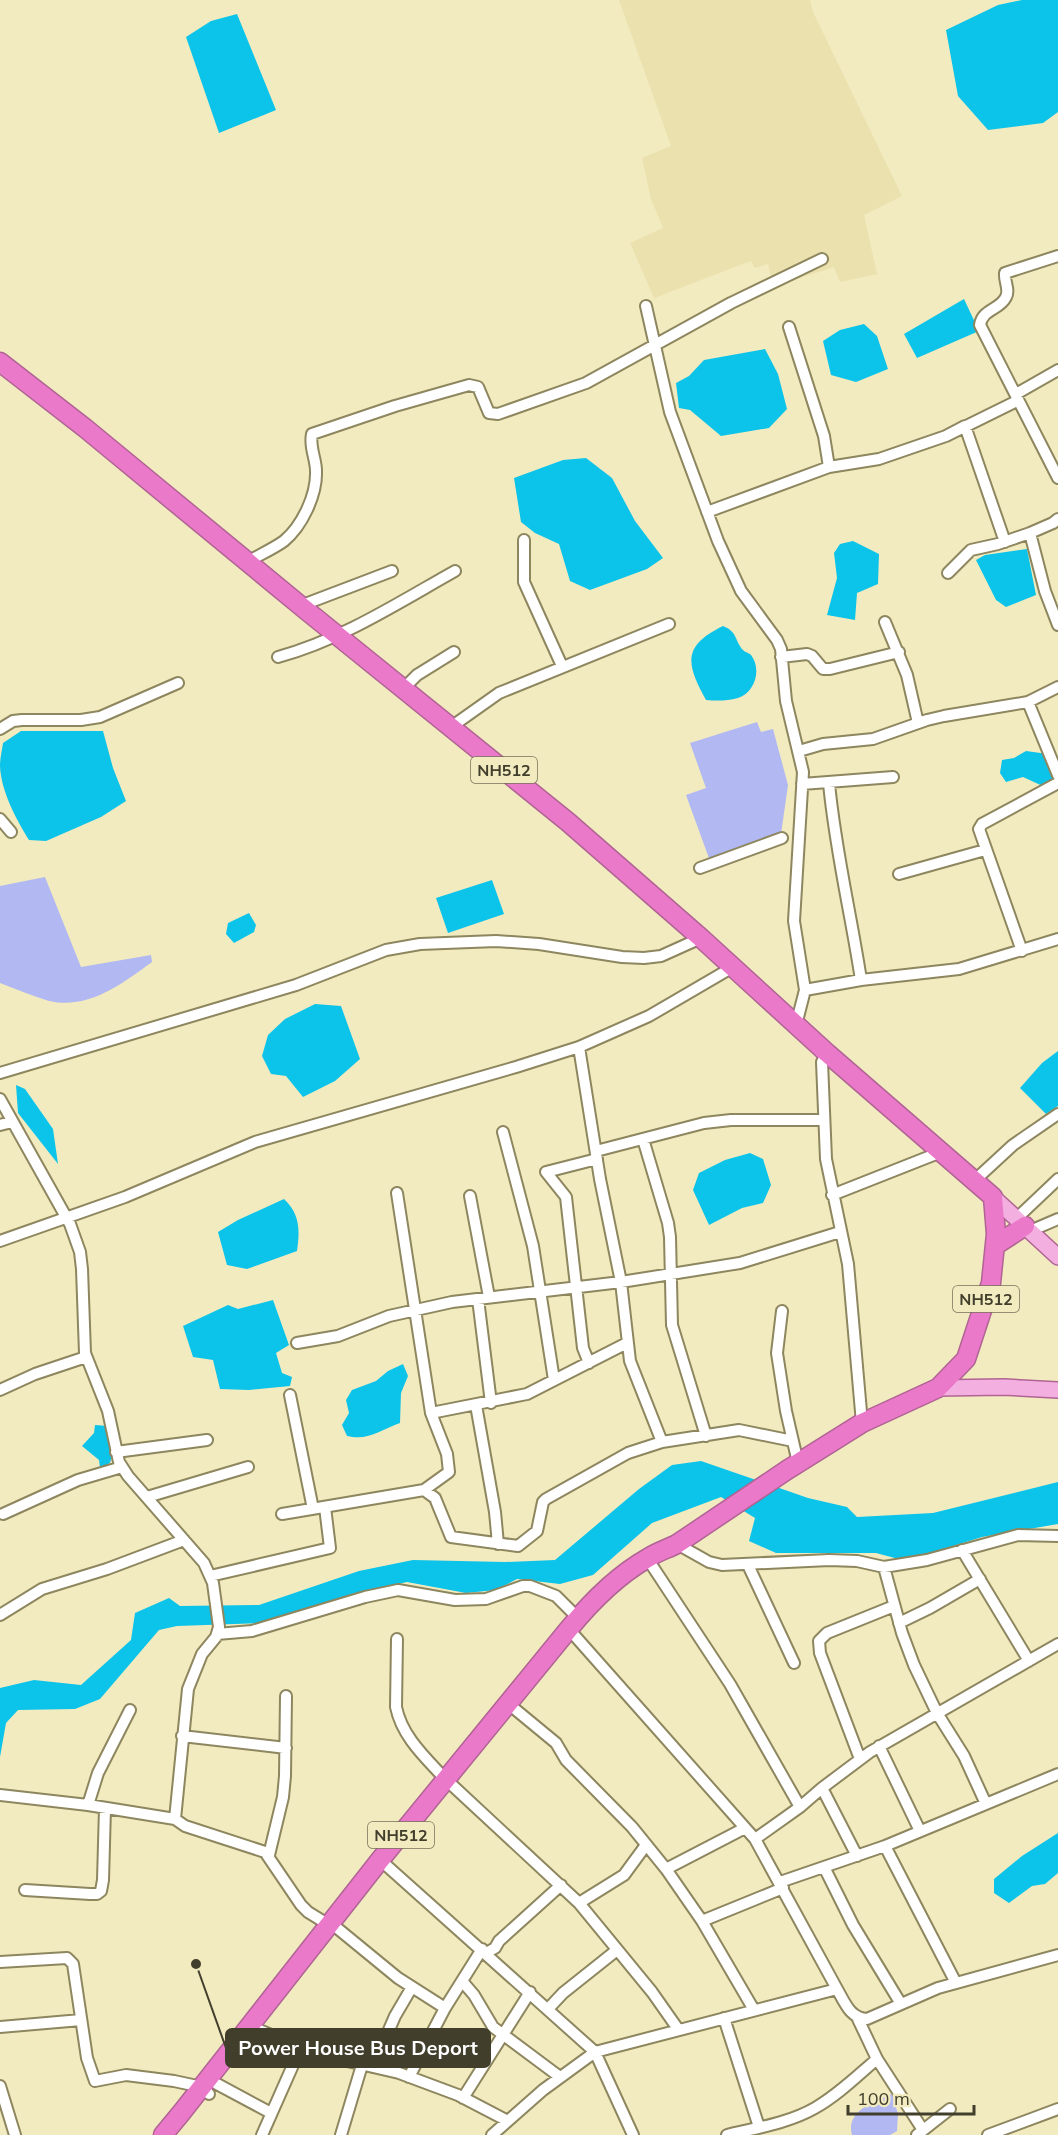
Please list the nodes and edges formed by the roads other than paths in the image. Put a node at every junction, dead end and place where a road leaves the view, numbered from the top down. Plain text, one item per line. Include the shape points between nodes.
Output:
1 (1058, 256) edge
2 (822, 259) dead end
3 (646, 306) dead end
4 (789, 327) dead end
5 (654, 346) junction
6 (0, 362) edge
7 (1058, 370) edge
8 (1016, 394) junction
9 (946, 436) junction
10 (830, 467) junction
11 (1058, 478) edge
12 (707, 512) junction
13 (1055, 523) edge
14 (1030, 533) junction
15 (524, 540) dead end
16 (1005, 542) junction
17 (247, 562) junction
18 (392, 571) dead end
19 (454, 571) dead end
20 (948, 573) dead end
21 (300, 606) junction
22 (885, 622) dead end
23 (669, 624) dead end
24 (1058, 625) edge
25 (336, 635) junction
26 (454, 652) dead end
27 (899, 652) junction
28 (278, 657) dead end
29 (781, 657) junction
30 (562, 666) junction
31 (178, 683) dead end
32 (1058, 687) edge
33 (403, 688) junction
34 (1028, 702) junction
35 (918, 723) junction
36 (451, 727) junction
37 (0, 729) edge
38 (799, 751) junction
39 (1058, 775) edge
40 (893, 777) dead end
41 (829, 783) junction
42 (1058, 783) edge
43 (802, 784) junction
44 (0, 819) edge
45 (11, 832) dead end
46 (782, 838) dead end
47 (986, 850) junction
48 (700, 868) dead end
49 (899, 874) dead end
50 (701, 938) junction
51 (1058, 939) edge
52 (1022, 951) junction
53 (733, 967) junction
54 (861, 980) junction
55 (805, 990) junction
56 (796, 1025) junction
57 (579, 1047) junction
58 (827, 1053) junction
59 (0, 1073) edge
60 (0, 1099) edge
61 (1058, 1114) edge
62 (824, 1120) junction
63 (12, 1122) junction
64 (0, 1125) edge
65 (502, 1132) dead end
66 (643, 1139) junction
67 (941, 1152) junction
68 (596, 1155) junction
69 (1058, 1179) edge
70 (974, 1181) junction
71 (397, 1193) dead end
72 (832, 1195) junction
73 (470, 1196) dead end
74 (993, 1197) junction
75 (67, 1217) junction
76 (1058, 1219) edge
77 (1024, 1226) junction
78 (840, 1232) junction
79 (0, 1241) edge
80 (996, 1245) junction
81 (1058, 1257) edge
82 (671, 1274) junction
83 (621, 1282) junction
84 (576, 1286) junction
85 (541, 1290) junction
86 (489, 1297) junction
87 (478, 1299) junction
88 (415, 1310) junction
89 (782, 1311) dead end
90 (297, 1343) dead end
91 (627, 1344) junction
92 (86, 1357) junction
93 (589, 1363) junction
94 (554, 1380) junction
95 (938, 1388) junction
96 (0, 1390) edge
97 (1058, 1390) edge
98 (290, 1395) dead end
99 (491, 1403) junction
100 (476, 1405) junction
101 (431, 1413) junction
102 (862, 1423) junction
103 (706, 1436) junction
104 (207, 1440) dead end
105 (662, 1442) junction
106 (793, 1442) junction
107 (116, 1452) junction
108 (793, 1466) junction
109 (122, 1467) junction
110 (248, 1467) dead end
111 (424, 1490) junction
112 (147, 1497) junction
113 (325, 1506) junction
114 (313, 1509) junction
115 (3, 1514) dead end
116 (282, 1514) dead end
117 (1058, 1536) edge
118 (184, 1540) junction
119 (677, 1544) junction
120 (498, 1545) junction
121 (962, 1550) junction
122 (655, 1559) junction
123 (748, 1565) junction
124 (884, 1567) junction
125 (212, 1579) junction
126 (980, 1579) junction
127 (894, 1606) junction
128 (0, 1616) edge
129 (899, 1623) junction
130 (577, 1627) junction
131 (218, 1630) junction
132 (397, 1639) dead end
133 (1058, 1644) edge
134 (1029, 1661) junction
135 (794, 1663) dead end
136 (286, 1696) dead end
137 (130, 1710) dead end
138 (516, 1710) junction
139 (937, 1713) junction
140 (182, 1736) junction
141 (879, 1746) junction
142 (286, 1748) junction
143 (860, 1759) junction
144 (1058, 1774) edge
145 (450, 1783) junction
146 (822, 1788) junction
147 (0, 1795) edge
148 (986, 1804) junction
149 (88, 1805) junction
150 (800, 1807) junction
151 (105, 1808) junction
152 (175, 1820) junction
153 (745, 1828) junction
154 (920, 1831) junction
155 (755, 1839) junction
156 (646, 1845) junction
157 (885, 1846) junction
158 (269, 1855) junction
159 (857, 1856) junction
160 (387, 1866) junction
161 (824, 1867) junction
162 (666, 1869) junction
163 (561, 1885) junction
164 (781, 1885) junction
165 (25, 1890) dead end
166 (579, 1903) junction
167 (702, 1921) junction
168 (333, 1927) junction
169 (617, 1950) junction
170 (484, 1951) junction
171 (1058, 1955) edge
172 (0, 1962) edge
173 (462, 1981) junction
174 (956, 1983) junction
175 (412, 1987) junction
176 (837, 1989) junction
177 (530, 1992) junction
178 (901, 2004) junction
179 (445, 2008) junction
180 (548, 2009) junction
181 (754, 2010) junction
182 (724, 2018) junction
183 (858, 2019) junction
184 (81, 2020) junction
185 (0, 2027) edge
186 (678, 2029) junction
187 (259, 2030) junction
188 (501, 2035) junction
189 (301, 2047) junction
190 (595, 2052) junction
191 (877, 2059) junction
192 (362, 2064) junction
193 (373, 2067) junction
194 (409, 2077) junction
195 (560, 2077) junction
196 (0, 2086) edge
197 (210, 2088) junction
198 (463, 2098) junction
199 (950, 2109) dead end
200 (1058, 2109) edge
201 (271, 2113) junction
202 (508, 2121) junction
203 (759, 2127) junction
204 (920, 2133) edge
205 (15, 2135) edge
206 (162, 2135) edge
207 (175, 2135) edge
208 (262, 2135) edge
209 (341, 2135) edge
210 (492, 2135) edge
211 (633, 2135) edge
212 (727, 2135) edge
213 (988, 2135) edge

1 - 8 street via 1005,273 1005,300 981,320 983,333
2 - 5 street
3 - 5 street
4 - 10 street
5 - 12 street via 670,412
5 - 17 street via 586,383 498,414 489,413 478,387 469,385 312,434 316,482 311,502 284,541
6 - 17 highway, NH512
7 - 8 street
8 - 9 street via 1017,401
8 - 11 street
9 - 10 street via 879,459
9 - 16 street via 965,426
10 - 12 street
12 - 29 street via 741,591 777,640
13 - 14 street
14 - 16 street
14 - 24 street
15 - 30 street via 524,582
16 - 20 street via 971,550
17 - 21 highway, NH512
18 - 21 street
19 - 25 street
21 - 25 highway, NH512
22 - 27 street
23 - 30 street
25 - 28 street
25 - 33 highway, NH512
26 - 33 street
27 - 29 street via 830,669 823,669 807,654
27 - 35 street
29 - 38 street via 786,701
30 - 36 street via 499,693
31 - 37 street via 100,717 13,721
32 - 34 street
33 - 36 highway, NH512
34 - 35 street
34 - 39 street
35 - 38 street via 873,739 823,744
36 - 50 highway, NH512
38 - 43 street
40 - 41 street
41 - 43 street
41 - 54 street
42 - 47 street via 982,824 979,829
43 - 55 street via 794,921
44 - 45 street
46 - 48 street
47 - 49 street
47 - 52 street
50 - 53 highway, NH512
50 - 59 street via 661,956 644,958 496,941 420,944 386,950 296,985
51 - 52 street
52 - 54 street via 959,969
53 - 56 highway, NH512
53 - 57 street via 649,1016
54 - 55 street
55 - 56 street
56 - 58 highway, NH512
57 - 68 street
57 - 75 street via 255,1142
58 - 62 street via 822,1062
58 - 67 highway, NH512
60 - 63 street
61 - 70 street via 1013,1145
62 - 66 street via 731,1120
62 - 72 street
63 - 64 street
63 - 75 street
65 - 85 street via 531,1236
66 - 68 street
66 - 82 street via 668,1223
67 - 70 highway, NH512
67 - 72 street
68 - 83 street
68 - 84 street via 546,1172 566,1197
69 - 77 street
70 - 74 highway, NH512
71 - 88 street
72 - 78 street
73 - 86 street
74 - 77 main road
74 - 80 highway, NH512
75 - 79 street
75 - 92 street via 80,1252
76 - 77 street
77 - 80 highway
77 - 81 main road
78 - 82 street via 740,1263
78 - 102 street via 848,1264
80 - 95 highway, NH512 via 991,1283 966,1359
82 - 83 street
82 - 103 street via 672,1325
83 - 84 street
83 - 91 street
84 - 85 street
84 - 93 street via 583,1348
85 - 86 street
85 - 94 street
86 - 87 street
87 - 88 street
87 - 99 street
88 - 90 street via 338,1336
88 - 101 street
89 - 106 street via 777,1353
91 - 93 street
91 - 105 street
92 - 96 street
92 - 107 street via 108,1411
93 - 94 street
94 - 99 street via 527,1394
95 - 97 main road, NH512
95 - 102 highway, NH512
98 - 114 street
99 - 100 street
100 - 101 street
100 - 120 street
101 - 111 street via 447,1454 449,1472
102 - 108 highway, NH512
103 - 105 street
103 - 106 street via 739,1430
104 - 107 street
105 - 120 street via 628,1453 546,1498 534,1534 518,1546
106 - 108 street
107 - 109 street
108 - 119 highway, NH512
109 - 112 street
109 - 115 street via 78,1480
110 - 112 street
111 - 113 street
111 - 120 street via 435,1498 451,1537
112 - 118 street
113 - 114 street
113 - 125 street via 330,1548
114 - 116 street
117 - 121 street via 1018,1535
118 - 125 street
118 - 128 street via 42,1589
119 - 122 highway, NH512
119 - 123 street via 709,1562
121 - 124 street
121 - 126 street
122 - 130 highway, NH512 via 647,1558 615,1582
122 - 150 street
123 - 124 street via 829,1560
123 - 135 street
124 - 127 street
125 - 131 street
126 - 129 street
126 - 134 street
127 - 129 street
127 - 143 street via 827,1633 819,1641 822,1661
129 - 139 street
130 - 131 street via 556,1596 530,1586 486,1599 455,1600 398,1590 252,1631
130 - 138 highway, NH512
130 - 145 highway, NH512
130 - 153 street
131 - 140 street via 202,1654 188,1689
132 - 145 street via 398,1716 410,1740
133 - 134 street
134 - 139 street
136 - 142 street
137 - 149 street via 98,1773
138 - 145 highway, NH512
138 - 156 street via 556,1743 566,1760
139 - 141 street
139 - 148 street via 964,1756
140 - 142 street
140 - 152 street
141 - 143 street
141 - 154 street
142 - 158 street via 283,1797
143 - 146 street
144 - 148 street
145 - 160 highway, NH512
145 - 163 street
145 - 168 highway, NH512
146 - 150 street
146 - 159 street
147 - 149 street
148 - 154 street
149 - 151 street
150 - 155 street
151 - 152 street
151 - 165 street via 101,1891 90,1894
152 - 158 street
153 - 155 street
153 - 162 street
154 - 157 street
155 - 164 street
156 - 162 street
156 - 166 street via 624,1875
157 - 159 street
157 - 174 street
158 - 168 street via 301,1905
159 - 161 street
160 - 168 highway, NH512
160 - 170 street
161 - 164 street
161 - 178 street via 853,1925
162 - 167 street
163 - 166 street
163 - 170 street via 495,1948
164 - 167 street
164 - 176 street
166 - 169 street
167 - 181 street
168 - 175 street
168 - 187 highway, NH512
168 - 197 highway, NH512
169 - 180 street
169 - 186 street
170 - 173 street
170 - 177 street
171 - 174 street
172 - 184 street via 67,1958 73,1964
173 - 179 street
173 - 188 street
174 - 178 street
175 - 179 street
175 - 193 street
176 - 181 street
176 - 183 street
177 - 180 street
177 - 188 street
178 - 183 street
179 - 194 street
180 - 190 street
181 - 182 street
182 - 186 street
182 - 203 street
183 - 191 street
184 - 185 street
184 - 197 street via 95,2081 126,2076
186 - 190 street
187 - 189 street
187 - 197 highway, NH512
188 - 195 street
188 - 198 street
189 - 192 street
189 - 201 street
190 - 195 street
190 - 211 street
191 - 203 street via 815,2108
191 - 204 street
192 - 193 street
192 - 209 street
193 - 194 street
194 - 198 street
195 - 202 street
196 - 205 street
197 - 201 street
197 - 206 highway, NH512
197 - 207 highway, NH512
198 - 202 street
199 - 204 street
200 - 213 street
201 - 208 street
202 - 210 street
203 - 212 street

